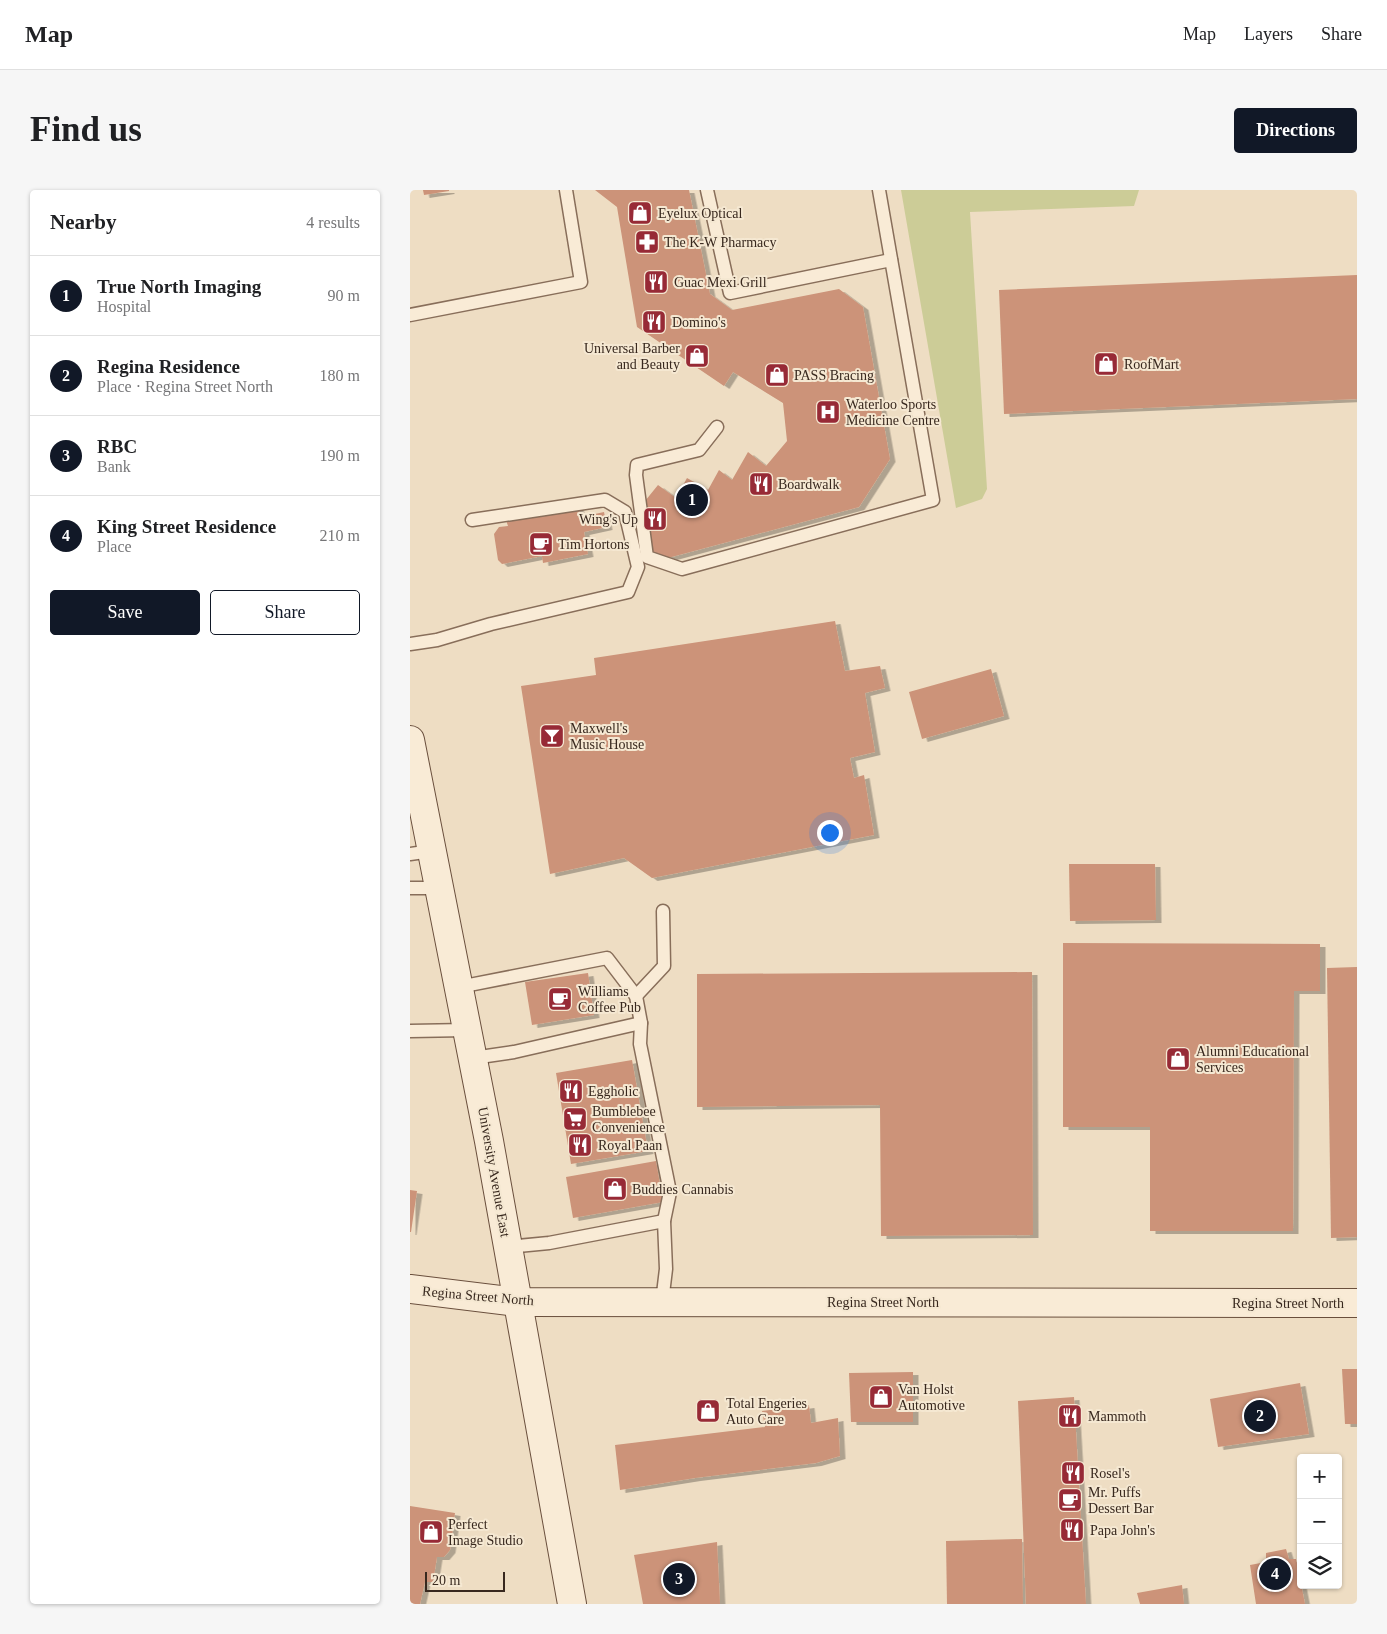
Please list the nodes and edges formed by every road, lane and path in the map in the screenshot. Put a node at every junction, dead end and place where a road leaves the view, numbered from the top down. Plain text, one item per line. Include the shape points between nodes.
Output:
1 (566, 190) edge
2 (707, 190) edge
3 (879, 190) edge
4 (891, 260) junction
5 (410, 315) edge
6 (717, 426) dead end
7 (472, 520) dead end
8 (410, 644) edge
9 (410, 740) edge
10 (420, 852) edge
11 (410, 888) edge
12 (438, 888) junction
13 (663, 911) dead end
14 (459, 987) junction
15 (636, 996) junction
16 (641, 1023) junction
17 (467, 1030) junction
18 (410, 1031) edge
19 (473, 1058) junction
20 (664, 1221) junction
21 (507, 1247) junction
22 (410, 1289) edge
23 (518, 1302) junction
24 (662, 1302) junction
25 (1357, 1303) edge
26 (572, 1604) edge

1 - 5 lane via 581,282
2 - 4 lane via 730,293
3 - 4 lane
4 - 6 lane via 933,500 682,570 647,557 637,465 699,450
7 - 8 lane via 605,500 625,512 638,567 628,592
9 - 10 street, University Avenue East
10 - 12 street, University Avenue East
11 - 12 lane
12 - 14 street, University Avenue East
13 - 15 lane via 664,966
14 - 15 lane via 607,958
14 - 17 street, University Avenue East
15 - 16 lane
16 - 19 lane
16 - 20 lane via 640,1044 670,1192
17 - 18 lane
17 - 19 street, University Avenue East
19 - 21 street, University Avenue East
20 - 21 lane via 549,1243
20 - 24 lane via 666,1269
21 - 23 street, University Avenue East
22 - 23 street, Regina Street North
23 - 24 street, Regina Street North
23 - 26 street, University Avenue East
24 - 25 street, Regina Street North

